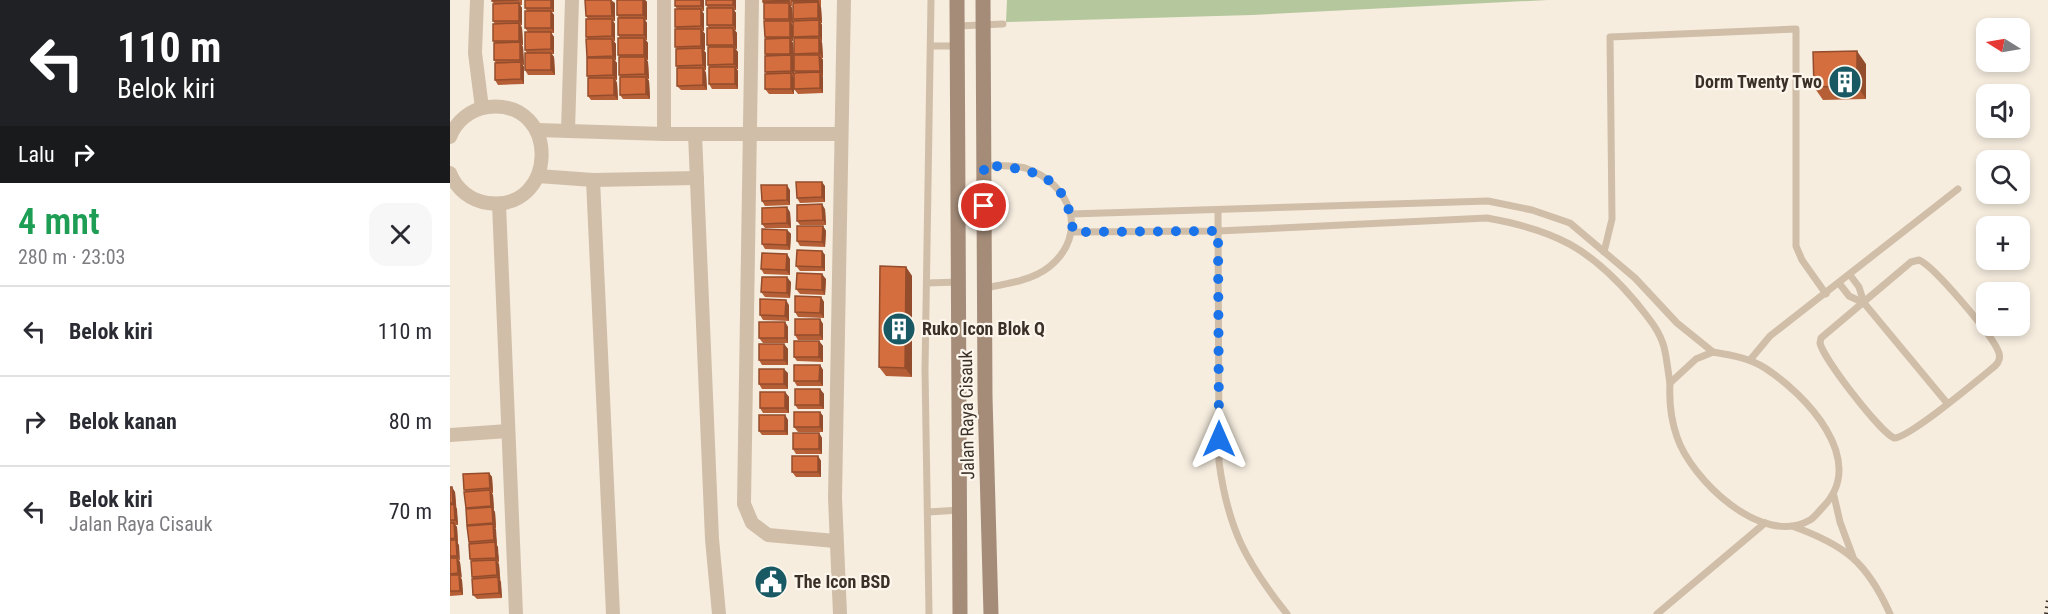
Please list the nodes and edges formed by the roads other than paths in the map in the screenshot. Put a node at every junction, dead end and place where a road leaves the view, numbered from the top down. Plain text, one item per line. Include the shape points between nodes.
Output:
1 (477, 0) edge
2 (572, 0) edge
3 (664, 0) edge
4 (752, 0) edge
5 (844, 0) edge
6 (931, 0) edge
7 (957, 0) edge
8 (983, 0) edge
9 (1003, 24) dead end
10 (957, 26) junction
11 (982, 26) junction
12 (931, 46) junction
13 (959, 46) junction
14 (482, 108) junction
15 (537, 130) junction
16 (568, 130) junction
17 (664, 134) junction
18 (695, 134) junction
19 (750, 134) junction
20 (841, 134) junction
21 (450, 137) edge
22 (984, 165) junction
23 (450, 173) edge
24 (538, 176) junction
25 (697, 178) junction
26 (593, 180) junction
27 (1958, 189) dead end
28 (499, 204) junction
29 (1218, 211) junction
30 (1071, 214) junction
31 (1218, 231) junction
32 (1073, 232) junction
33 (1604, 252) junction
34 (1850, 274) junction
35 (958, 282) junction
36 (927, 283) junction
37 (1839, 283) junction
38 (984, 288) junction
39 (1826, 294) junction
40 (1864, 303) junction
41 (1713, 352) junction
42 (1750, 360) junction
43 (1670, 383) junction
44 (1947, 404) junction
45 (508, 431) junction
46 (450, 435) edge
47 (1834, 496) junction
48 (960, 510) junction
49 (928, 512) junction
50 (1765, 523) junction
51 (1792, 526) junction
52 (835, 541) junction
53 (1852, 556) junction
54 (516, 614) edge
55 (613, 614) edge
56 (719, 614) edge
57 (840, 614) edge
58 (929, 614) edge
59 (960, 614) edge
60 (991, 614) edge
61 (1287, 614) edge
62 (1657, 614) edge
63 (1890, 614) edge

1 - 14 street via 475,53
2 - 16 street
3 - 17 street
4 - 19 street
5 - 20 street
6 - 12 lane
7 - 10 main road, Jalan Raya Cisauk
8 - 11 main road, Jalan Raya Cisauk
9 - 11 lane
10 - 11 lane
10 - 13 main road, Jalan Raya Cisauk
11 - 22 main road, Jalan Raya Cisauk
12 - 13 lane
12 - 36 lane
13 - 35 main road, Jalan Raya Cisauk
14 - 15 street via 498,106 513,110
14 - 21 street via 460,121
15 - 16 street
15 - 24 street via 543,161
16 - 17 street
17 - 18 street
18 - 19 street
18 - 25 street
19 - 20 street
19 - 52 street via 744,504 752,523 768,535
20 - 52 street
22 - 30 lane via 1024,168 1046,177 1062,192
22 - 38 main road, Jalan Raya Cisauk
23 - 28 street via 466,195
24 - 26 street
24 - 28 street via 522,195
25 - 26 street
25 - 56 street via 712,539
26 - 55 street
27 - 34 lane
28 - 45 street
29 - 30 lane
29 - 31 lane
29 - 33 lane via 1488,201 1570,223
30 - 32 lane
31 - 32 lane
31 - 43 lane via 1487,218 1527,225 1564,239 1589,256 1626,291 1651,320 1664,346
31 - 61 lane via 1219,462 1223,496 1236,539 1257,576
32 - 38 lane via 1066,250 1049,267 1032,277
33 - 39 lane via 1612,219 1610,37 1796,29 1796,246
33 - 41 lane
34 - 37 lane
34 - 40 lane
35 - 36 lane
35 - 48 main road, Jalan Raya Cisauk
36 - 49 lane
37 - 39 lane
37 - 40 lane via 1849,296
38 - 60 main road, Jalan Raya Cisauk
39 - 42 lane via 1770,336
40 - 44 lane
40 - 44 lane via 1821,338 1820,343 1884,431 1899,438
40 - 44 lane via 1911,262 1924,262 1943,280 1999,353 1995,366
41 - 42 lane
41 - 43 lane via 1696,359
42 - 47 lane via 1790,386 1826,428 1837,451 1839,479
43 - 50 lane via 1669,400 1677,438 1689,461 1708,488
45 - 46 street
45 - 54 street
47 - 51 lane via 1810,520
47 - 53 lane
48 - 49 lane
48 - 59 main road, Jalan Raya Cisauk
49 - 58 lane
50 - 51 lane
50 - 62 lane
51 - 53 lane via 1823,537
52 - 57 street
53 - 63 lane via 1877,585

